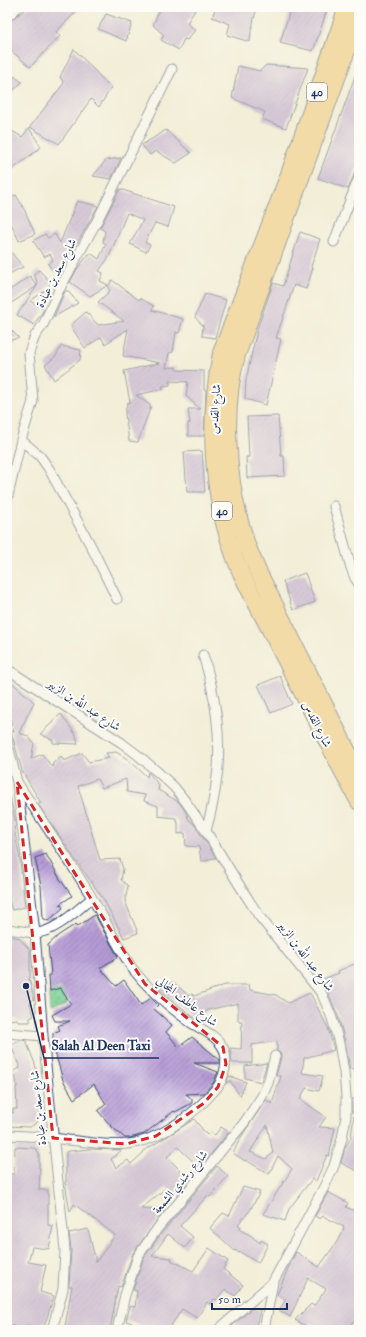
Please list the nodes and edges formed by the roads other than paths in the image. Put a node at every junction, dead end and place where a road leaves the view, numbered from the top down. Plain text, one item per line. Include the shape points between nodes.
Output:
1 (18, 7) edge
2 (347, 7) edge
3 (7, 17) edge
4 (359, 17) edge
5 (172, 69) dead end
6 (359, 177) edge
7 (334, 242) dead end
8 (21, 440) junction
9 (7, 500) edge
10 (334, 506) dead end
11 (359, 584) edge
12 (117, 599) dead end
13 (203, 655) dead end
14 (7, 669) edge
15 (7, 741) edge
16 (359, 772) edge
17 (17, 782) junction
18 (359, 802) edge
19 (206, 831) junction
20 (92, 898) junction
21 (7, 929) edge
22 (35, 933) junction
23 (7, 1033) edge
24 (43, 1036) junction
25 (275, 1056) dead end
26 (7, 1135) edge
27 (53, 1138) junction
28 (273, 1282) junction
29 (52, 1330) edge
30 (117, 1330) edge
31 (218, 1330) edge
32 (264, 1330) edge

1 - 3 street
2 - 18 highway, شارع القدس / 40 via 288,177 221,353 216,378 213,436 214,471 222,513 241,572
4 - 16 highway, شارع القدس / 40 via 237,355 230,385 228,419 229,465 244,537 256,569
5 - 8 street, شارع سعد بن عبادة via 98,219 32,344 29,353 33,401
6 - 7 street
8 - 9 street, شارع سعد بن عبادة
8 - 12 street via 40,456 49,469
10 - 11 street via 351,568
13 - 19 street via 215,700 218,753 217,775
14 - 19 street, شارع عبد الله بن الزبير via 139,756 174,787
15 - 17 street, شارع سعد بن عبادة
17 - 20 street, شارع عاطف المجالي
17 - 22 street, شارع سعد بن عبادة
19 - 28 street, شارع عبد الله بن الزبير via 259,916 322,994 332,1018 344,1072 346,1117 334,1166
20 - 22 street via 55,927
20 - 27 street, شارع عاطف المجالي via 145,984 190,1022 219,1041 223,1046 226,1064 218,1088 204,1103 156,1136 126,1144
21 - 22 street
22 - 24 street, شارع سعد بن عبادة
23 - 24 street
24 - 27 street, شارع سعد بن عبادة
25 - 30 street, شارع رشدي الشمعة via 262,1096 244,1123 156,1229 138,1256
26 - 27 street, شارع عاطف المجالي
27 - 29 street, شارع سعد بن عبادة via 65,1250 63,1289
28 - 31 street, شارع عبد الله بن الزبير
28 - 32 street

